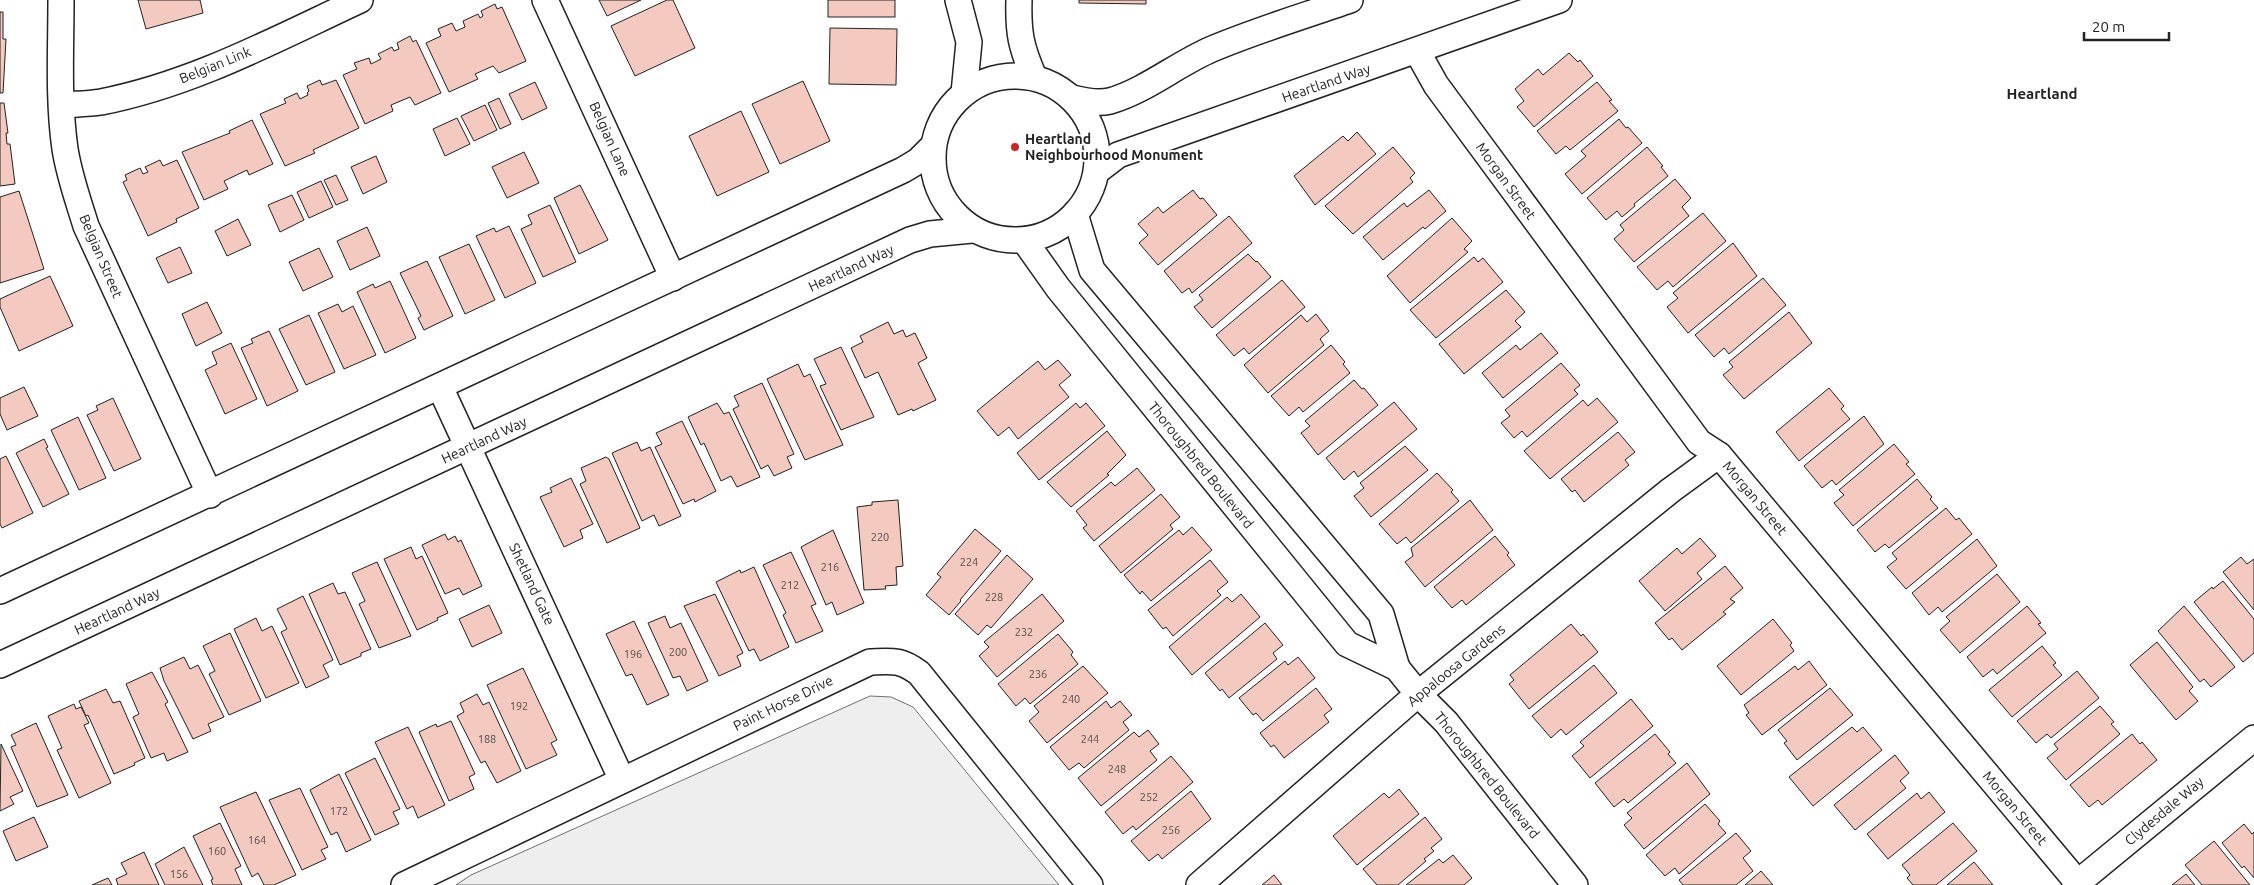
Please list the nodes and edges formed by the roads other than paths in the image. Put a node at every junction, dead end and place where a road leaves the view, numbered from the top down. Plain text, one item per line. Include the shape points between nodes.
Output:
1 (61, 0) edge
2 (360, 0) edge
3 (545, 0) edge
4 (958, 0) edge
5 (1019, 0) edge
6 (1350, 0) edge
7 (1559, 0) edge
8 (1417, 51) junction
9 (1034, 77) junction
10 (964, 92) junction
11 (1072, 98) junction
12 (62, 104) junction
13 (932, 147) junction
14 (1097, 171) junction
15 (1075, 214) junction
16 (972, 230) junction
17 (1024, 240) junction
18 (673, 278) junction
19 (440, 387) junction
20 (468, 447) junction
21 (1719, 455) junction
22 (210, 495) junction
23 (0, 591) edge
24 (0, 665) edge
25 (1396, 668) junction
26 (1418, 694) junction
27 (2250, 749) edge
28 (622, 780) junction
29 (2076, 884) edge
30 (404, 885) edge
31 (1090, 885) edge
32 (1199, 885) edge
33 (1575, 885) edge

1 - 12 street, Belgian Street
2 - 12 street, Belgian Link via 188,77 99,102
3 - 18 street, Belgian Lane
4 - 10 street via 968,42
5 - 9 street via 1018,31
6 - 11 street via 1212,49 1142,88 1109,101 1090,102
7 - 8 street, Heartland Way
8 - 14 street, Heartland Way via 1118,155
8 - 21 street, Morgan Street via 1436,86 1699,442
9 - 10 street via 1010,75 986,80
9 - 11 street via 1054,85
10 - 13 street via 938,126
11 - 14 street via 1088,119 1097,145
12 - 22 street, Belgian Street via 71,180 86,226
13 - 16 street via 933,171 940,194 954,214
13 - 18 street via 903,170
14 - 15 street via 1089,194
15 - 17 street via 1052,231
15 - 25 street, Thoroughbred Boulevard via 1092,270 1381,614
16 - 17 street via 989,237
16 - 20 street, Heartland Way via 930,234 910,240
17 - 25 street, Thoroughbred Boulevard via 1058,288 1347,644
18 - 19 street
19 - 20 street, Shetland Gate
19 - 22 street
20 - 24 street, Heartland Way
20 - 28 street, Shetland Gate
21 - 26 street, Appaloosa Gardens
21 - 29 street, Morgan Street
22 - 23 street
25 - 26 street, Thoroughbred Boulevard
26 - 32 street, Appaloosa Gardens
26 - 33 street, Thoroughbred Boulevard via 1446,722
27 - 29 street, Clydesdale Way
28 - 30 street, Paint Horse Drive
28 - 31 street, Paint Horse Drive via 870,662 904,662 919,673

